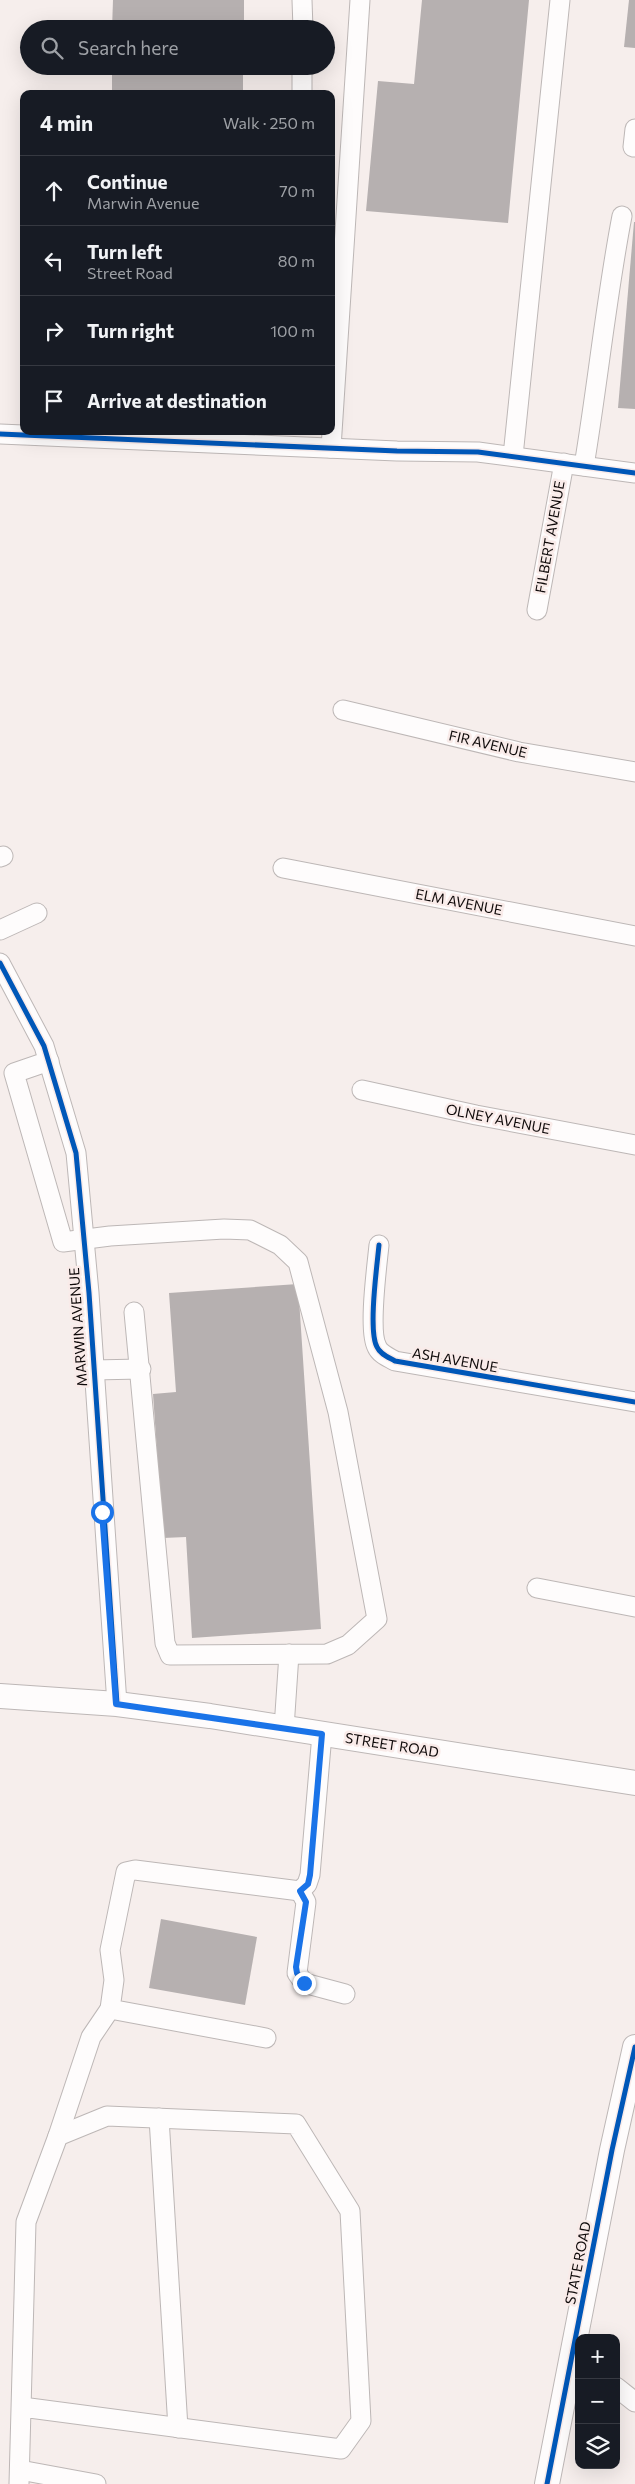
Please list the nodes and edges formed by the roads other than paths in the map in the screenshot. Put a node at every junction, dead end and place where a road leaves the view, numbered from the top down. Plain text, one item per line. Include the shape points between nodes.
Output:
1 (302, 0) edge
2 (360, 0) edge
3 (560, 0) edge
4 (303, 20) edge
5 (302, 75) edge
6 (302, 90) edge
7 (635, 129) edge
8 (635, 147) edge
9 (622, 216) dead end
10 (335, 386) edge
11 (0, 434) edge
12 (20, 434) edge
13 (125, 435) edge
14 (332, 435) edge
15 (300, 439) edge
16 (331, 448) junction
17 (513, 456) junction
18 (564, 463) junction
19 (584, 466) junction
20 (635, 473) edge
21 (537, 610) dead end
22 (342, 710) dead end
23 (635, 772) edge
24 (283, 868) dead end
25 (37, 914) dead end
26 (0, 930) edge
27 (635, 936) edge
28 (0, 963) edge
29 (49, 1061) junction
30 (362, 1090) dead end
31 (635, 1145) edge
32 (82, 1238) junction
33 (378, 1245) dead end
34 (134, 1312) dead end
35 (141, 1368) junction
36 (93, 1370) junction
37 (635, 1402) edge
38 (537, 1588) dead end
39 (635, 1607) edge
40 (289, 1654) junction
41 (0, 1696) edge
42 (116, 1704) junction
43 (284, 1728) junction
44 (322, 1734) junction
45 (635, 1783) edge
46 (300, 1891) junction
47 (344, 1994) dead end
48 (110, 2009) junction
49 (266, 2038) dead end
50 (635, 2047) edge
51 (159, 2118) junction
52 (58, 2136) junction
53 (579, 2334) edge
54 (575, 2359) edge
55 (620, 2389) edge
56 (635, 2402) edge
57 (22, 2407) junction
58 (178, 2428) junction
59 (19, 2477) edge
60 (96, 2484) edge
61 (547, 2484) edge

1 - 4 street
2 - 10 street
3 - 17 street
5 - 6 street
7 - 8 street
9 - 19 street via 608,291
11 - 12 street
13 - 15 street
14 - 16 street
15 - 16 street
16 - 17 street
17 - 18 street
18 - 19 street
18 - 21 street, FILBERT AVENUE
19 - 20 street
22 - 23 street, FIR AVENUE via 518,752
24 - 27 street, ELM AVENUE
25 - 26 street
28 - 29 street, MARWIN AVENUE via 38,1033
29 - 32 street, MARWIN AVENUE via 76,1153
29 - 32 street via 14,1073 63,1242
30 - 31 street, OLNEY AVENUE
32 - 36 street, MARWIN AVENUE
32 - 40 street via 250,1230 280,1245 298,1262 338,1412 377,1618 348,1645 328,1654
33 - 37 street, ASH AVENUE via 373,1328 376,1347 383,1354 395,1361
34 - 35 street
35 - 36 street
35 - 40 street via 164,1643 170,1655
36 - 42 street, MARWIN AVENUE
38 - 39 street
40 - 43 street
41 - 42 main road, STREET ROAD
42 - 43 main road, STREET ROAD
43 - 44 main road, STREET ROAD
44 - 45 main road, STREET ROAD
44 - 46 street via 310,1875 308,1884
46 - 47 street via 306,1902 297,1973 304,1983
46 - 48 street via 135,1870 126,1872 110,1950 114,1980
48 - 49 street
48 - 52 street via 91,2037
50 - 53 main road, STATE ROAD via 612,2150
51 - 52 street via 107,2116
51 - 58 street
51 - 58 street via 296,2124 350,2211 361,2421 341,2449
52 - 57 street via 26,2222
54 - 61 main road, STATE ROAD
55 - 56 street
57 - 58 street
57 - 59 street
59 - 60 street

